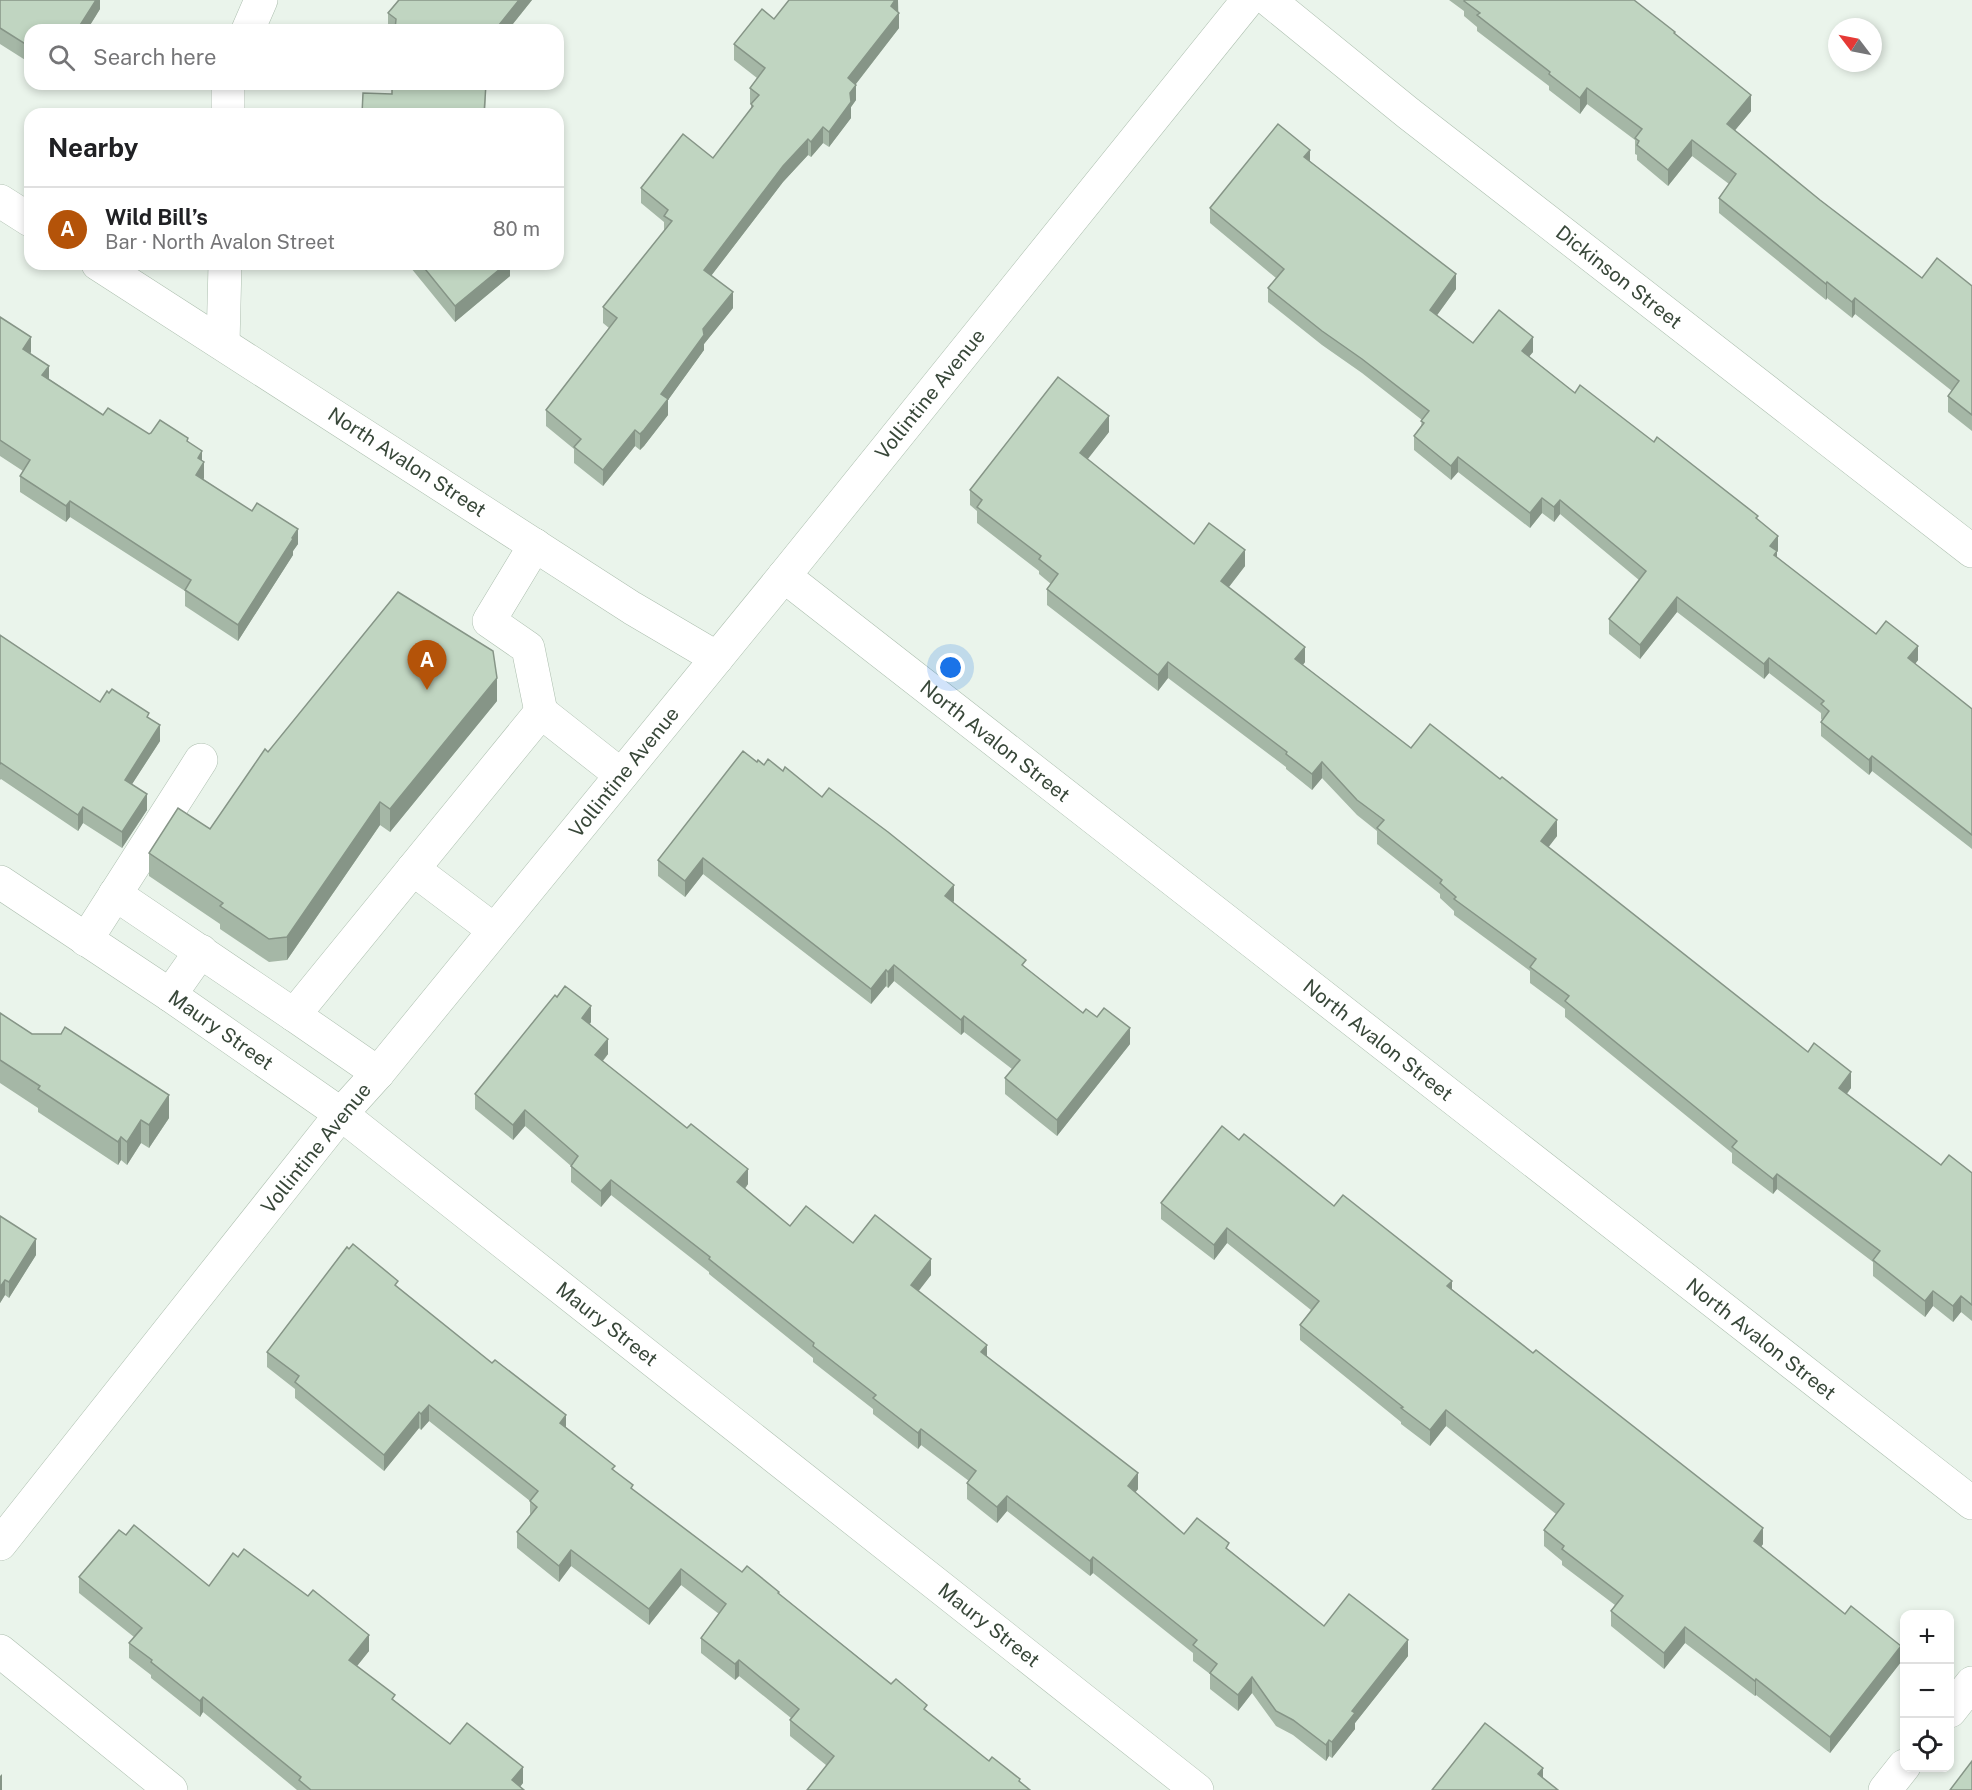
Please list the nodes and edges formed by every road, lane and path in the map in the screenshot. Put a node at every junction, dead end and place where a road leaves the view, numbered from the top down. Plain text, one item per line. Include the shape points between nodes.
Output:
1 (261, 0) edge
2 (1248, 0) edge
3 (1269, 0) edge
4 (251, 24) edge
5 (228, 90) edge
6 (228, 108) edge
7 (0, 201) edge
8 (24, 216) edge
9 (107, 270) edge
10 (225, 270) edge
11 (223, 344) junction
12 (535, 545) junction
13 (1972, 551) edge
14 (784, 576) junction
15 (717, 658) junction
16 (541, 712) junction
17 (201, 760) dead end
18 (621, 775) junction
19 (413, 869) junction
20 (0, 882) edge
21 (115, 894) junction
22 (494, 930) junction
23 (86, 940) junction
24 (201, 951) junction
25 (170, 995) junction
26 (294, 1015) junction
27 (378, 1073) junction
28 (341, 1114) junction
29 (1972, 1503) edge
30 (3, 1533) edge
31 (0, 1651) edge
32 (1972, 1683) edge
33 (1954, 1706) edge
34 (1900, 1772) edge
35 (171, 1790) edge
36 (1197, 1790) edge
37 (1885, 1790) edge

1 - 4 street
2 - 14 street, Vollintine Avenue
3 - 13 street, Dickinson Street via 1408,113
5 - 6 street
7 - 8 street
9 - 11 street, North Avalon Street
10 - 11 street
11 - 12 street, North Avalon Street
12 - 15 street, North Avalon Street
12 - 16 street via 489,621 528,648
14 - 15 street, Vollintine Avenue
14 - 29 street, North Avalon Street
15 - 18 street, Vollintine Avenue
16 - 18 street
16 - 19 street
17 - 21 street
18 - 22 street, Vollintine Avenue
19 - 22 street
19 - 26 street
20 - 23 street, Maury Street
21 - 23 street
21 - 24 street
22 - 27 street, Vollintine Avenue
23 - 25 street, Maury Street
24 - 25 street
24 - 26 street
25 - 28 street, Maury Street
26 - 27 street
27 - 28 street, Vollintine Avenue
28 - 30 street, Vollintine Avenue
28 - 36 street, Maury Street
31 - 35 street
32 - 33 street
34 - 37 street

